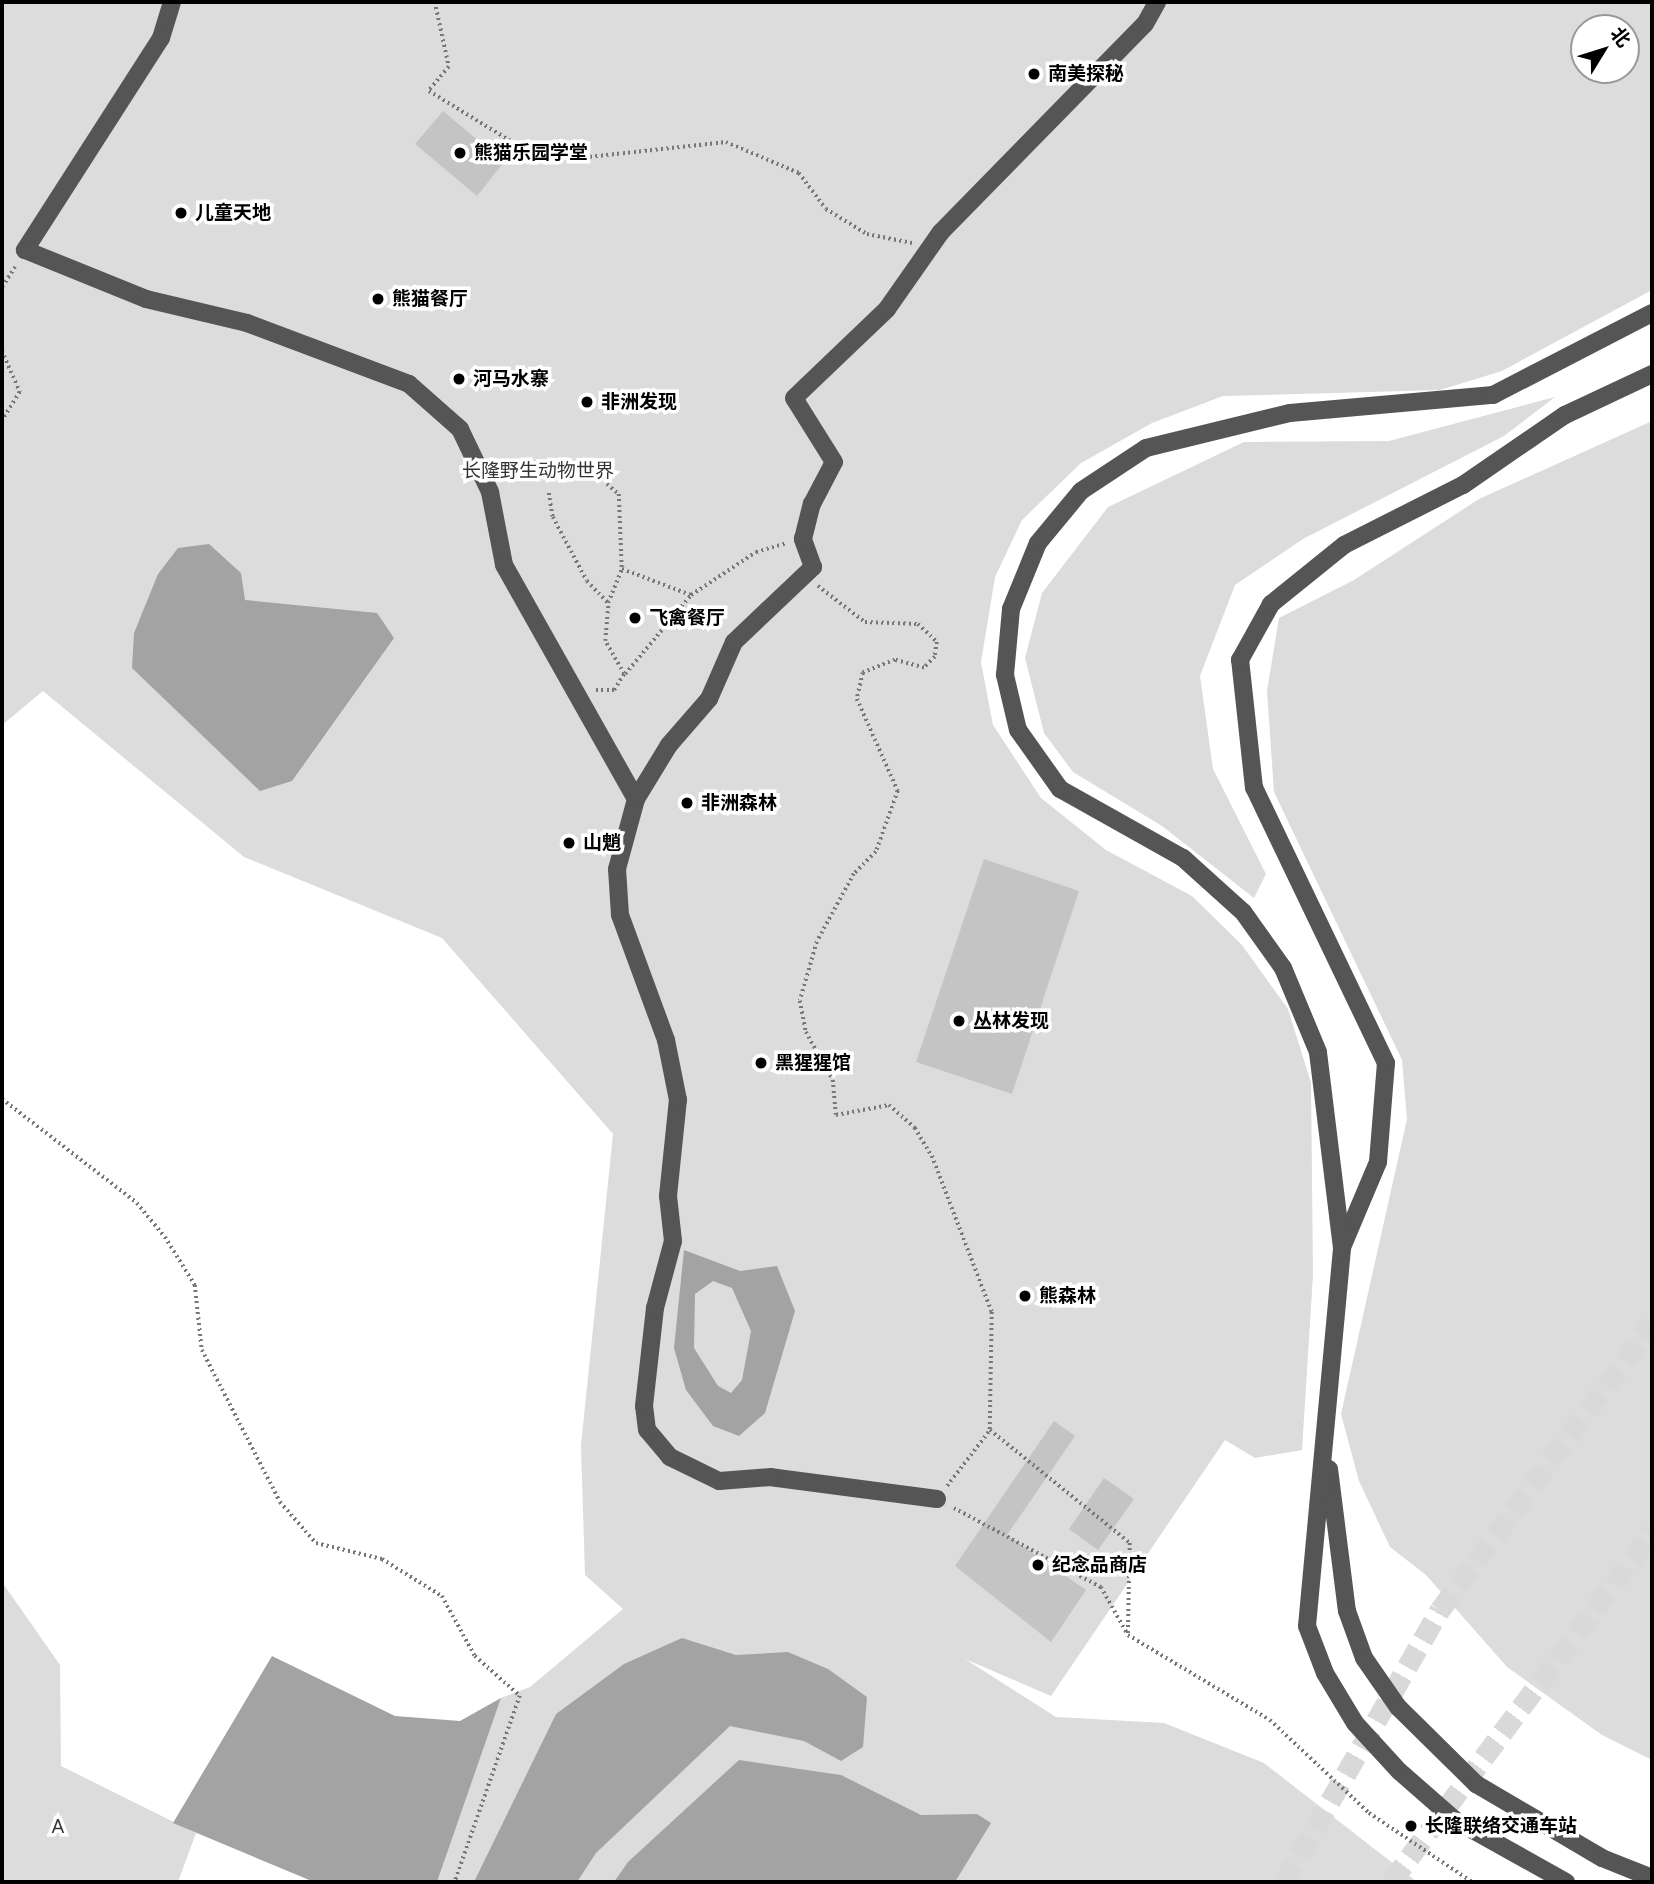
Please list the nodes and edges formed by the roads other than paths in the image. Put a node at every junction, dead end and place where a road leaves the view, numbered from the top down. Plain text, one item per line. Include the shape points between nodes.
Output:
1 (172, 2) edge
2 (1157, 2) edge
3 (1652, 313) edge
4 (1652, 374) edge
5 (636, 800) junction
6 (1342, 1248) junction
7 (1326, 1446) junction
8 (937, 1499) road end
9 (1652, 1878) edge
10 (1566, 1882) edge

1 - 5 street via 161,38 25,250 146,299 247,323 409,384 460,429 490,492 504,565
2 - 5 street via 1145,24 930,246 887,309 794,398 834,462 812,504 803,539 813,567 734,642 709,699 669,745
3 - 6 street via 1493,395 1290,413 1146,448 1073,502 1038,543 1011,609 1005,675 1018,730 1060,789 1183,858 1243,912 1283,968 1318,1052
4 - 6 street via 1565,415 1463,485 1343,545 1271,604 1240,660 1254,788 1386,1063 1378,1162
5 - 8 street via 618,869 620,915 666,1040 678,1100 668,1196 673,1241 655,1308 644,1406 647,1430 670,1457 719,1481 771,1477
6 - 7 street
7 - 9 street via 1348,1611 1364,1658 1398,1707 1476,1784 1602,1858
7 - 10 street via 1307,1626 1325,1674 1356,1723 1399,1771 1455,1819

